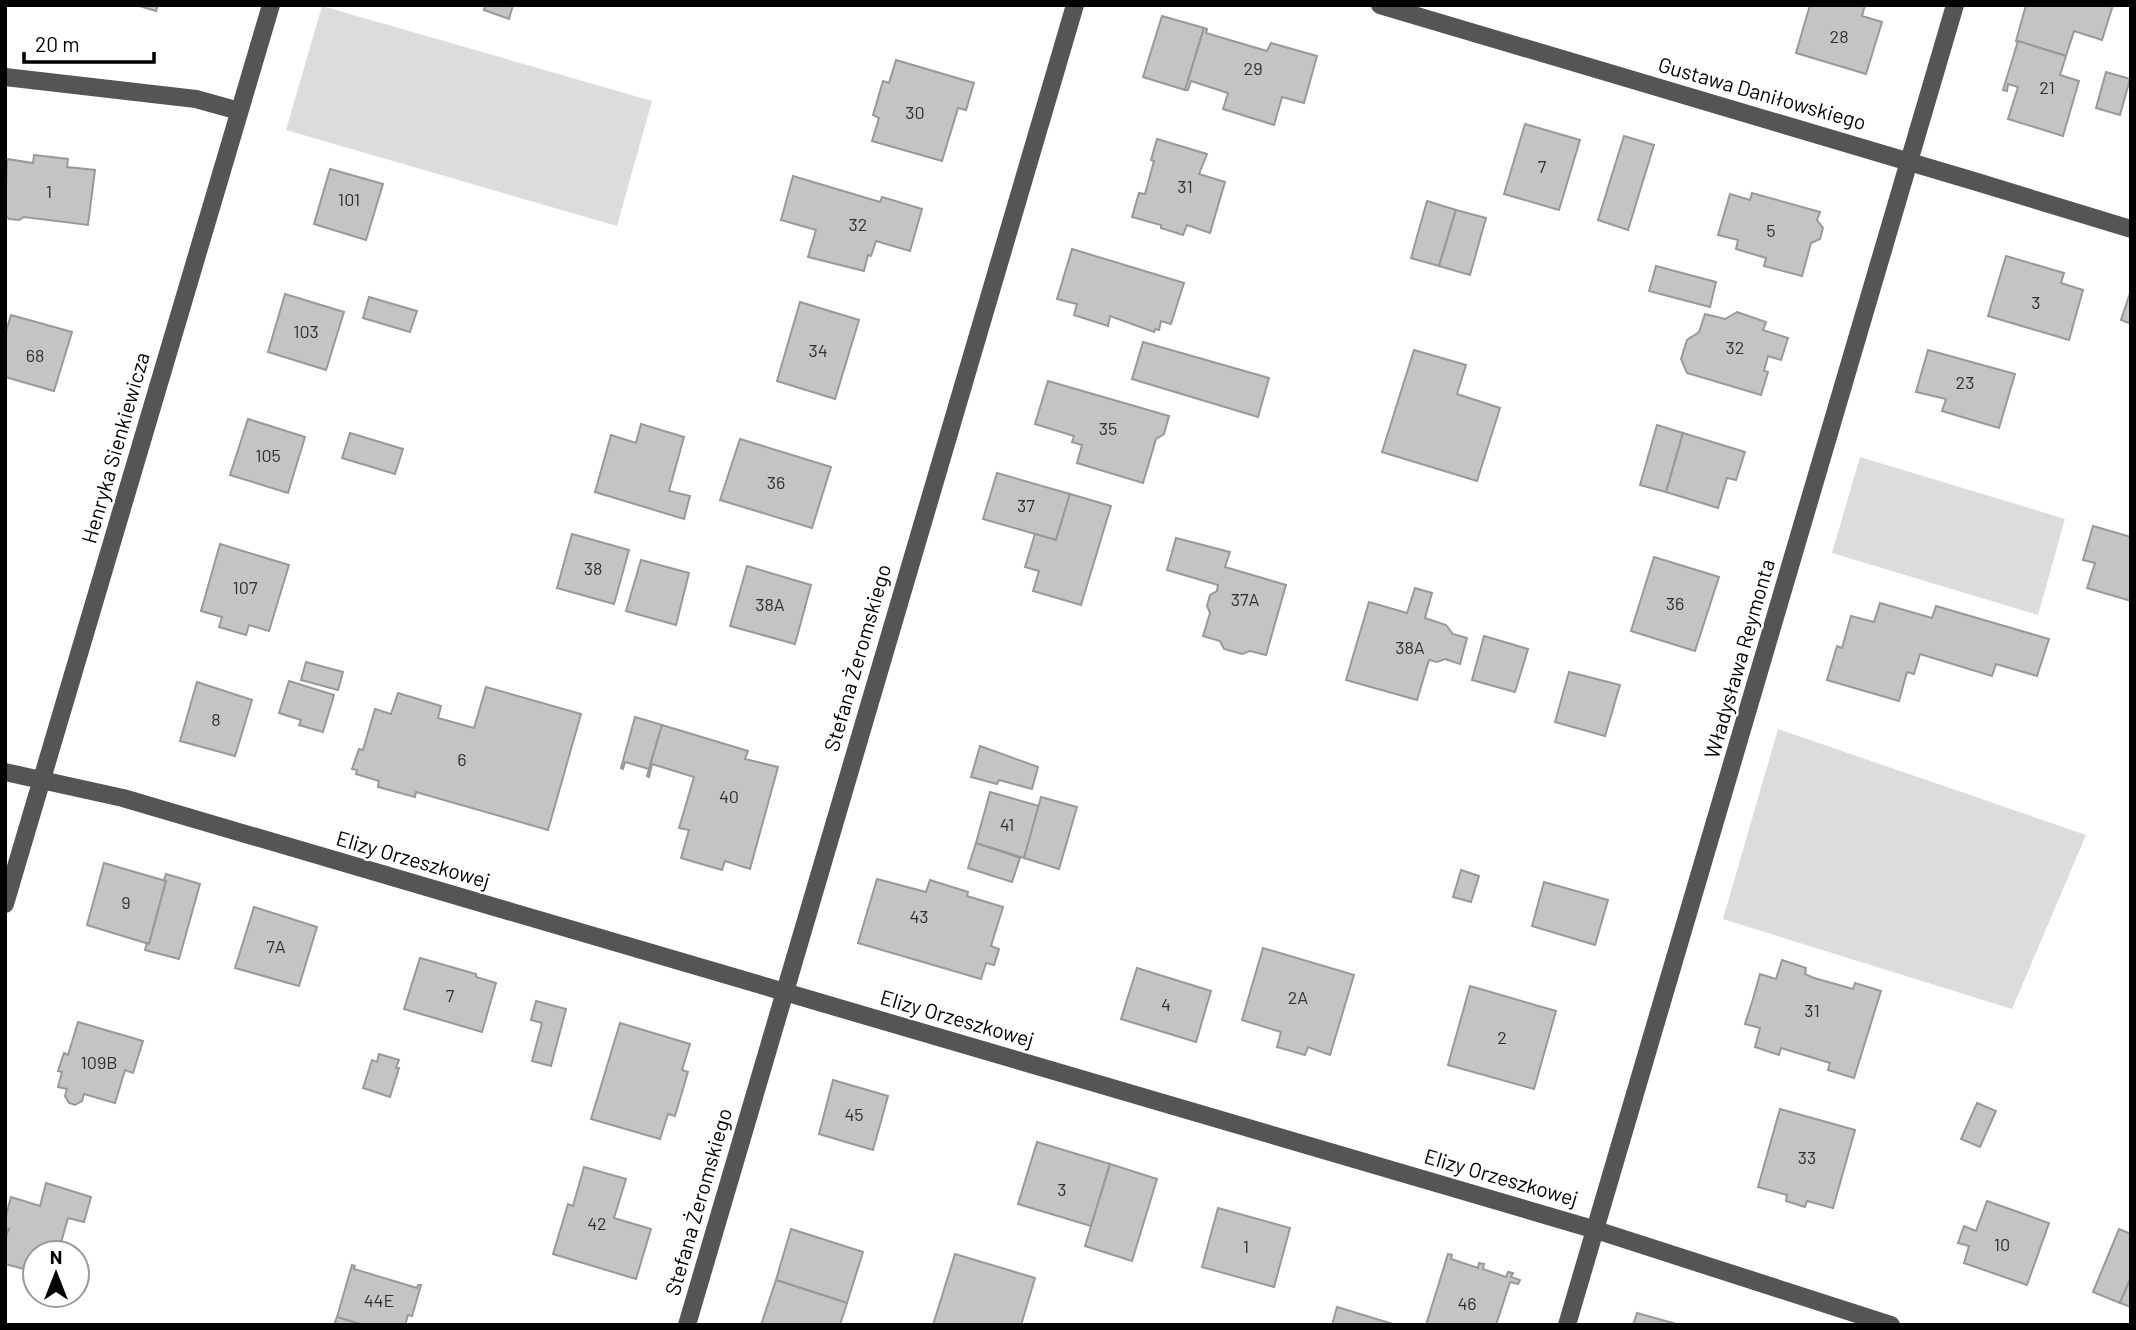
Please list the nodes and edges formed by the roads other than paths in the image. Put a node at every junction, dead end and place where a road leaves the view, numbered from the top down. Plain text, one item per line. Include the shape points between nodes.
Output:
1 (271, 5) edge
2 (1075, 5) edge
3 (1380, 5) edge
4 (1955, 5) edge
5 (5, 76) edge
6 (239, 111) junction
7 (1909, 161) junction
8 (2131, 229) edge
9 (5, 772) edge
10 (42, 779) junction
11 (5, 904) edge
12 (784, 992) junction
13 (1596, 1230) junction
14 (687, 1325) edge
15 (1567, 1325) edge
16 (1891, 1325) edge

1 - 6 street, Henryka Sienkiewicza
2 - 12 street, Stefana Żeromskiego
3 - 7 street, Gustawa Daniłowskiego
4 - 7 street, Władysława Reymonta
5 - 6 street via 196,99
6 - 10 street, Henryka Sienkiewicza
7 - 8 street, Gustawa Daniłowskiego
7 - 13 street, Władysława Reymonta
9 - 10 street, Elizy Orzeszkowej
10 - 11 street, Henryka Sienkiewicza
10 - 12 street, Elizy Orzeszkowej via 123,798
12 - 13 street, Elizy Orzeszkowej
12 - 14 street, Stefana Żeromskiego
13 - 15 street, Władysława Reymonta
13 - 16 street, Elizy Orzeszkowej

